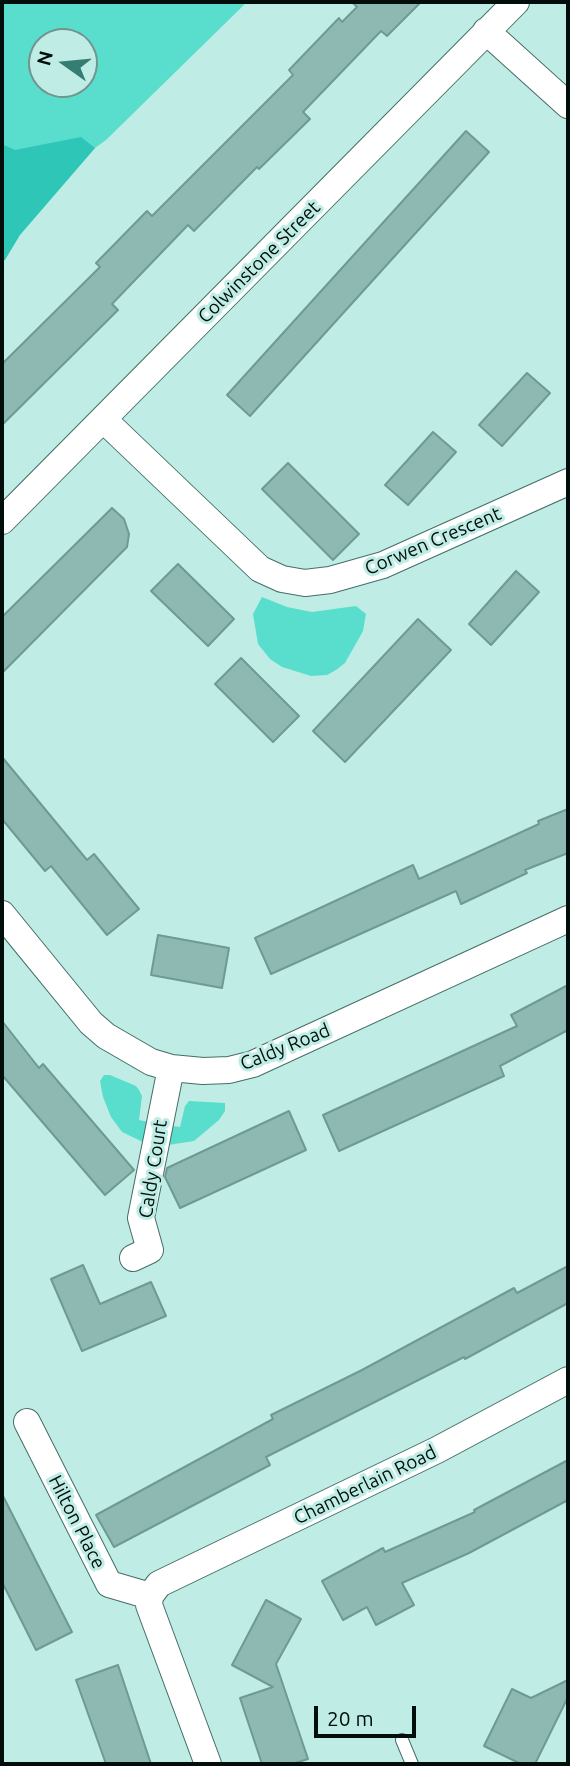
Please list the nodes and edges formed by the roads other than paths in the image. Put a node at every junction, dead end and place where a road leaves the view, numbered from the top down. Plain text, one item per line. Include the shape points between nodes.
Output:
1 (516, 2) edge
2 (486, 31) junction
3 (568, 105) edge
4 (104, 419) junction
5 (568, 482) edge
6 (2, 521) edge
7 (2, 914) edge
8 (568, 919) edge
9 (171, 1068) junction
10 (133, 1258) dead end
11 (568, 1380) edge
12 (27, 1422) dead end
13 (154, 1590) junction
14 (402, 1740) dead end
15 (208, 1764) edge
16 (412, 1764) edge

1 - 2 street, Colwinstone Street
2 - 3 street
2 - 4 street, Colwinstone Street
4 - 5 street, Corwen Crescent via 260,569 305,583 383,565
4 - 6 street, Colwinstone Street
7 - 9 street, Caldy Road via 91,1023 127,1050
8 - 9 street, Caldy Road via 253,1065 204,1071
9 - 10 street, Caldy Court via 141,1218 150,1250
11 - 13 street, Chamberlain Road
12 - 13 street, Hilton Place via 109,1584
13 - 15 street via 149,1605
14 - 16 lane

